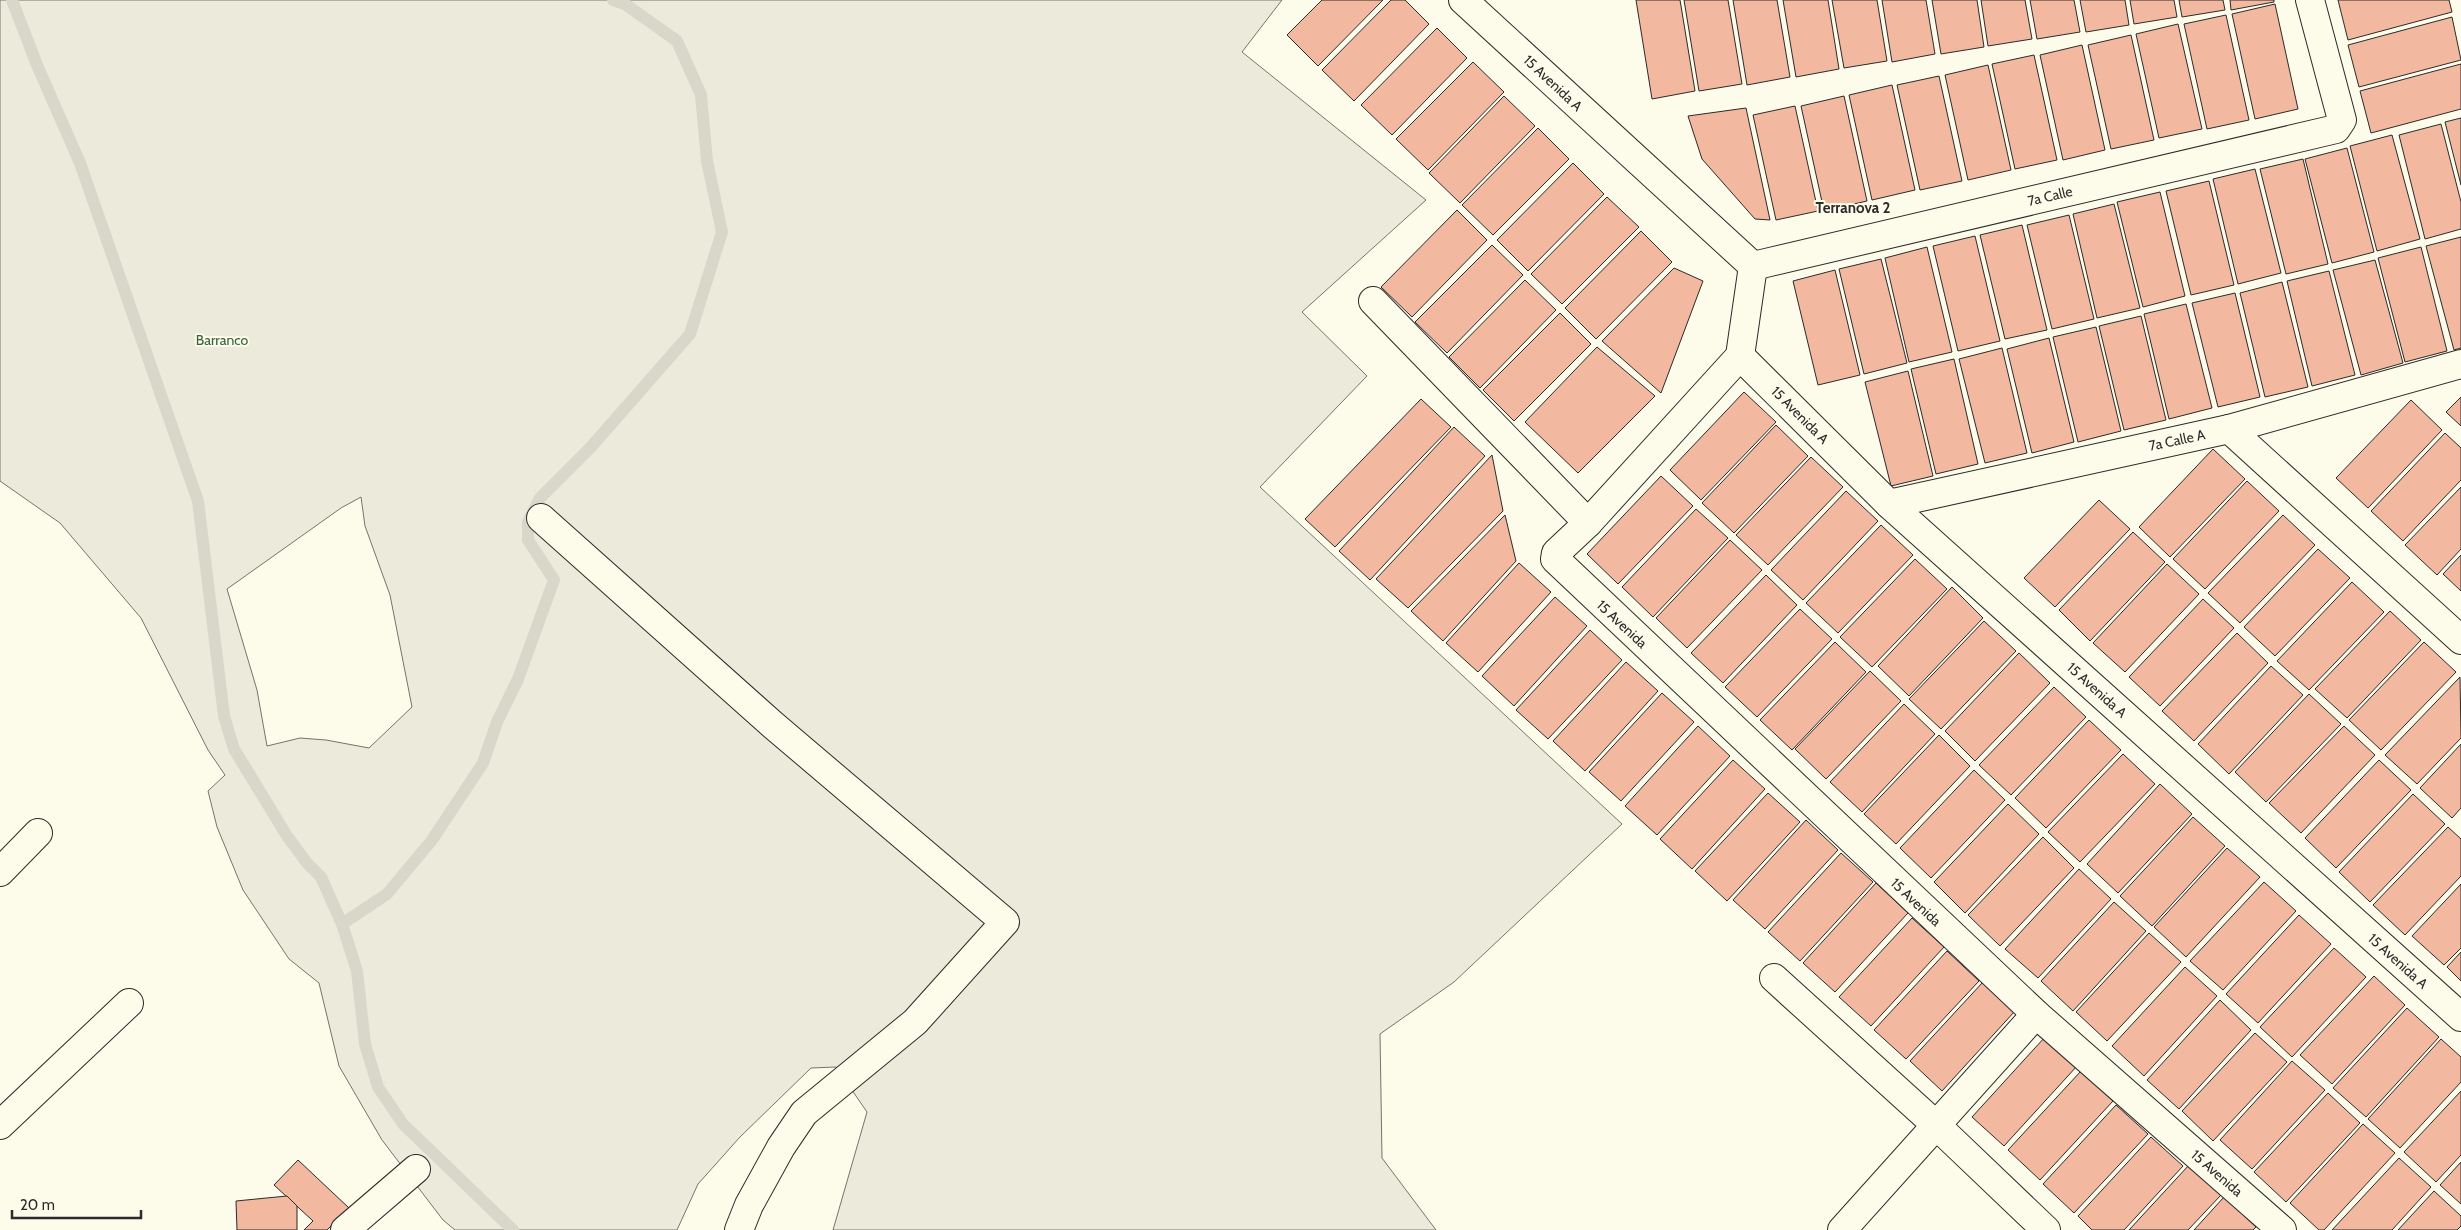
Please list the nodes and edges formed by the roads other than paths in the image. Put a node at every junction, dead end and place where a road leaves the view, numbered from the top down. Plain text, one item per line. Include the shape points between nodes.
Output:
1 (1463, 0) edge
2 (2310, 0) edge
3 (1753, 266) junction
4 (1373, 301) dead end
5 (1740, 356) junction
6 (2461, 364) edge
7 (2229, 429) junction
8 (1890, 504) junction
9 (541, 518) dead end
10 (1588, 523) junction
11 (2461, 640) edge
12 (38, 833) dead end
13 (0, 872) edge
14 (1774, 978) dead end
15 (129, 1003) dead end
16 (2036, 1014) junction
17 (2461, 1017) edge
18 (1936, 1125) junction
19 (0, 1126) edge
20 (416, 1169) dead end
21 (346, 1230) edge
22 (739, 1230) edge
23 (1842, 1230) edge
24 (2046, 1230) edge
25 (2282, 1230) edge

1 - 3 street, 15 Avenida A
2 - 3 street, 7a Calle via 2342,120 2336,129
3 - 5 street
4 - 10 street
5 - 8 street, 15 Avenida A
5 - 10 street
6 - 7 street, 7a Calle A
7 - 8 street, 7a Calle A
7 - 11 street
8 - 17 street, 15 Avenida A
9 - 22 street via 773,725 1005,922 915,1022 804,1113 781,1147
10 - 16 street, 15 Avenida via 1556,553 1559,565
12 - 13 street
14 - 18 street
15 - 19 street
16 - 18 street
16 - 25 street, 15 Avenida
18 - 23 street
18 - 24 street
20 - 21 street

